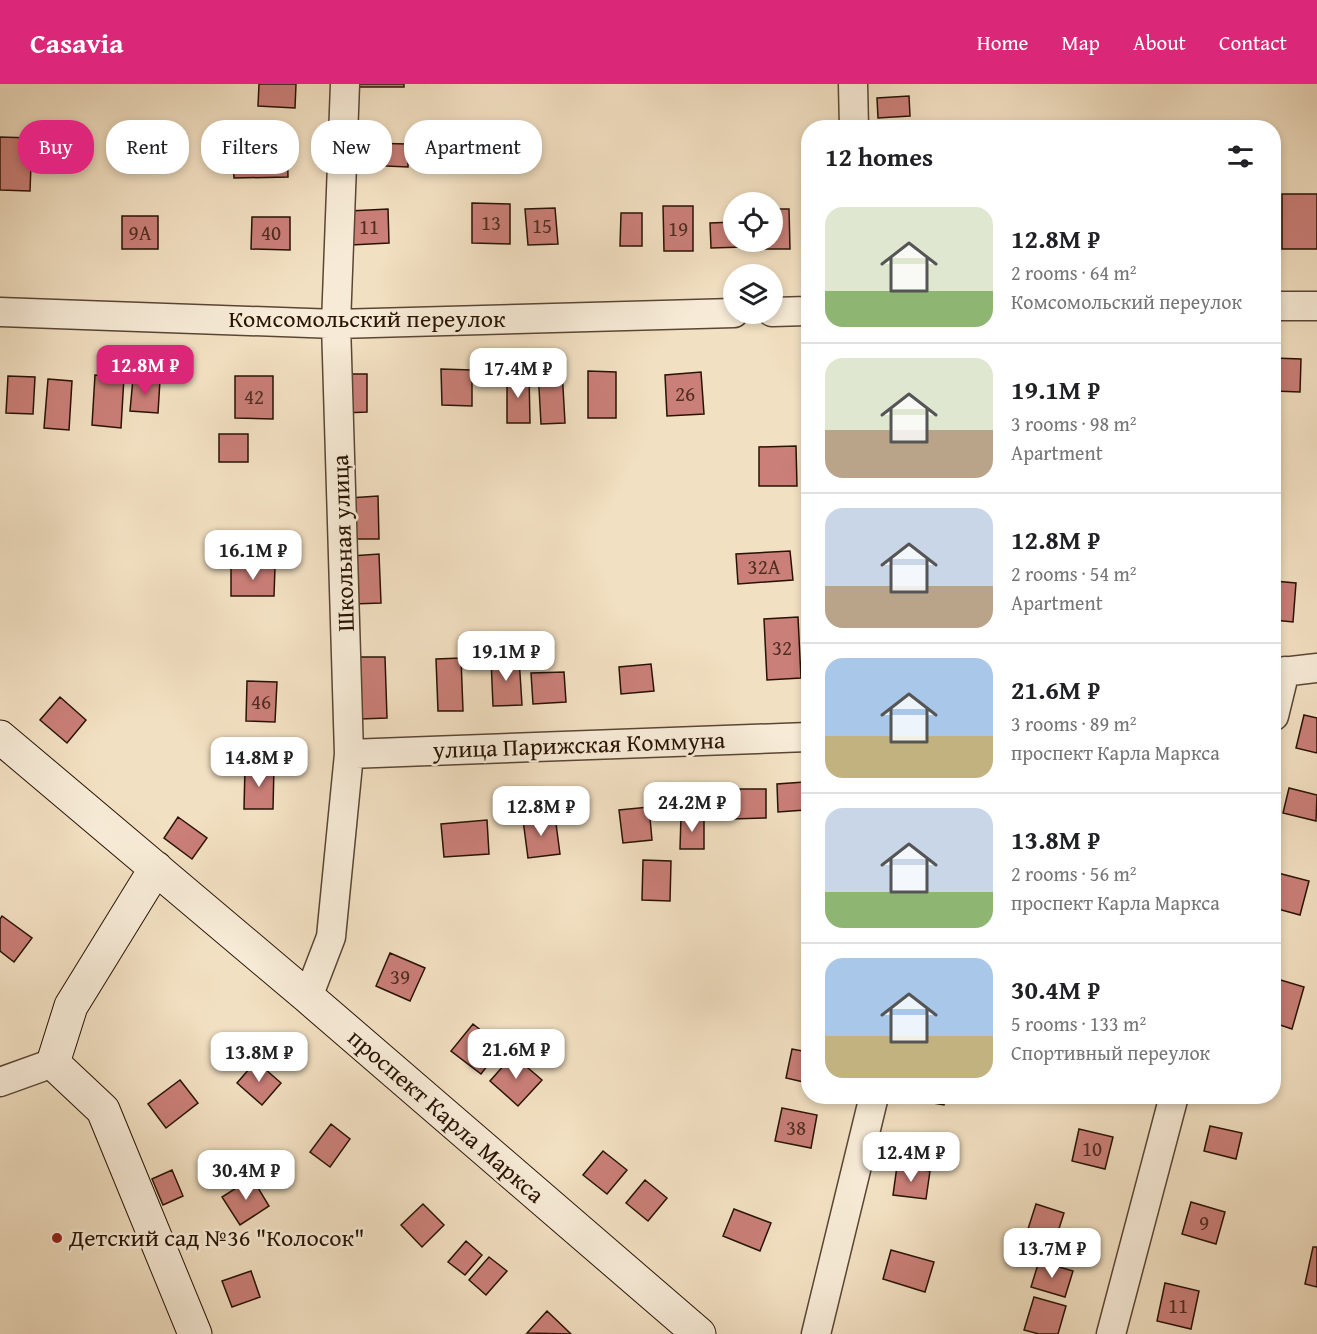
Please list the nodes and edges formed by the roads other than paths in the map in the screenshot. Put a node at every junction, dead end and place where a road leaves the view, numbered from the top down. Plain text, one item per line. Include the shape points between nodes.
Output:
1 (345, 84) edge
2 (853, 84) edge
3 (854, 120) edge
4 (1281, 306) edge
5 (1317, 306) edge
6 (801, 311) edge
7 (0, 312) edge
8 (783, 312) edge
9 (723, 313) edge
10 (336, 324) junction
11 (1317, 668) edge
12 (1281, 672) edge
13 (0, 737) edge
14 (801, 737) edge
15 (349, 754) junction
16 (156, 868) junction
17 (308, 997) junction
18 (53, 1063) junction
19 (0, 1082) edge
20 (872, 1104) edge
21 (1172, 1104) edge
22 (195, 1334) edge
23 (699, 1334) edge
24 (816, 1334) edge
25 (1111, 1334) edge

1 - 10 street, Школьная улица
2 - 3 street
4 - 5 street
6 - 8 street
7 - 10 street, Комсомольский переулок
9 - 10 street, Комсомольский переулок
10 - 15 street, Школьная улица
11 - 12 street
13 - 16 main road, проспект Карла Маркса
14 - 15 street, улица Парижская Коммуна
15 - 17 street, Школьная улица via 331,938
16 - 17 main road, проспект Карла Маркса
16 - 18 main road via 71,1006
17 - 23 main road, проспект Карла Маркса
18 - 19 street
18 - 22 main road via 103,1110
20 - 24 street
21 - 25 street

